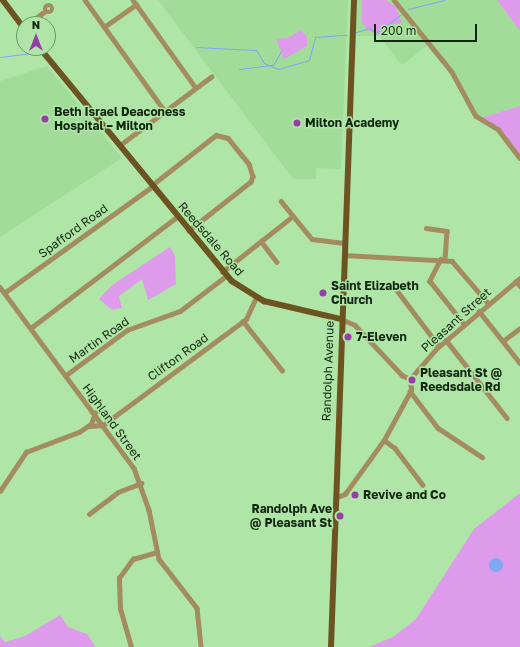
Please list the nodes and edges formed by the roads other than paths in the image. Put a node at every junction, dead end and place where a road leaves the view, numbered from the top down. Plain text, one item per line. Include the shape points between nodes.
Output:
1 (3, 0) edge
2 (85, 0) edge
3 (133, 0) edge
4 (354, 0) edge
5 (394, 0) edge
6 (136, 5) junction
7 (44, 12) dead end
8 (39, 16) edge
9 (16, 17) edge
10 (104, 27) junction
11 (47, 56) edge
12 (211, 78) dead end
13 (196, 88) junction
14 (164, 110) junction
15 (120, 145) junction
16 (520, 158) edge
17 (152, 185) junction
18 (281, 201) dead end
19 (177, 216) junction
20 (293, 216) junction
21 (426, 228) dead end
22 (189, 231) junction
23 (261, 241) junction
24 (344, 243) junction
25 (344, 255) junction
26 (443, 260) junction
27 (277, 262) dead end
28 (224, 274) junction
29 (518, 279) edge
30 (520, 286) edge
31 (0, 287) edge
32 (396, 289) dead end
33 (4, 293) junction
34 (256, 298) junction
35 (488, 303) junction
36 (479, 311) junction
37 (341, 319) junction
38 (243, 321) junction
39 (464, 324) junction
40 (32, 327) junction
41 (520, 328) edge
42 (446, 340) junction
43 (503, 341) junction
44 (440, 346) junction
45 (520, 364) edge
46 (282, 370) dead end
47 (66, 375) junction
48 (410, 379) junction
49 (410, 391) junction
50 (94, 413) junction
51 (507, 418) dead end
52 (103, 425) junction
53 (89, 426) junction
54 (384, 440) junction
55 (482, 457) dead end
56 (141, 483) junction
57 (423, 485) dead end
58 (0, 491) edge
59 (335, 498) junction
60 (89, 514) dead end
61 (157, 552) junction
62 (131, 647) edge
63 (201, 647) edge
64 (331, 647) edge

1 - 9 main road
2 - 10 street
3 - 6 street
4 - 24 main road, Randolph Avenue
5 - 16 street via 452,72 476,116 498,129
6 - 10 street
6 - 13 street
7 - 8 street
10 - 14 street
11 - 15 main road, Reedsdale Road
12 - 13 street
13 - 14 street
14 - 15 street
15 - 17 main road, Reedsdale Road
17 - 19 main road, Reedsdale Road
17 - 22 street, Spafford Road via 216,134 228,138 249,164 253,176 251,182
17 - 33 street, Spafford Road
18 - 20 street
19 - 22 main road, Reedsdale Road
19 - 40 street
20 - 23 street, Martin Road
20 - 24 street via 312,240
21 - 26 street via 447,230
22 - 28 main road, Reedsdale Road
23 - 27 street
23 - 28 street, Martin Road
24 - 25 main road, Randolph Avenue
25 - 26 street
25 - 37 main road, Randolph Avenue
26 - 35 street via 458,266
26 - 39 street via 430,281
28 - 34 main road, Reedsdale Road
28 - 47 street, Martin Road via 180,311 129,329
29 - 30 street
29 - 35 street, Pleasant Street
31 - 33 street, Highland Street
32 - 44 street
33 - 40 street, Highland Street
34 - 37 main road, Reedsdale Road
34 - 38 street, Clifton Road
35 - 36 street, Pleasant Street
36 - 39 street, Pleasant Street
36 - 43 street
37 - 48 street, Reedsdale Road via 355,325 402,375
37 - 59 main road, Randolph Avenue
38 - 46 street
38 - 52 street, Clifton Road
39 - 42 street, Pleasant Street
40 - 47 street, Highland Street
41 - 43 street
42 - 44 street, Pleasant Street
42 - 51 street
43 - 45 street
44 - 48 street, Pleasant Street
47 - 50 street, Highland Street
48 - 49 street
49 - 54 street
49 - 55 street via 438,428
50 - 52 street, Highland Street
50 - 53 street
52 - 53 street
52 - 56 street, Highland Street via 130,462
53 - 58 street via 63,440 26,452
54 - 57 street via 395,448
54 - 59 street via 345,494
56 - 60 street via 118,492
56 - 61 street, Highland Street
59 - 64 main road, Randolph Avenue
61 - 62 street via 133,559 119,580 120,609
61 - 63 street, Highland Street via 162,564 195,603

